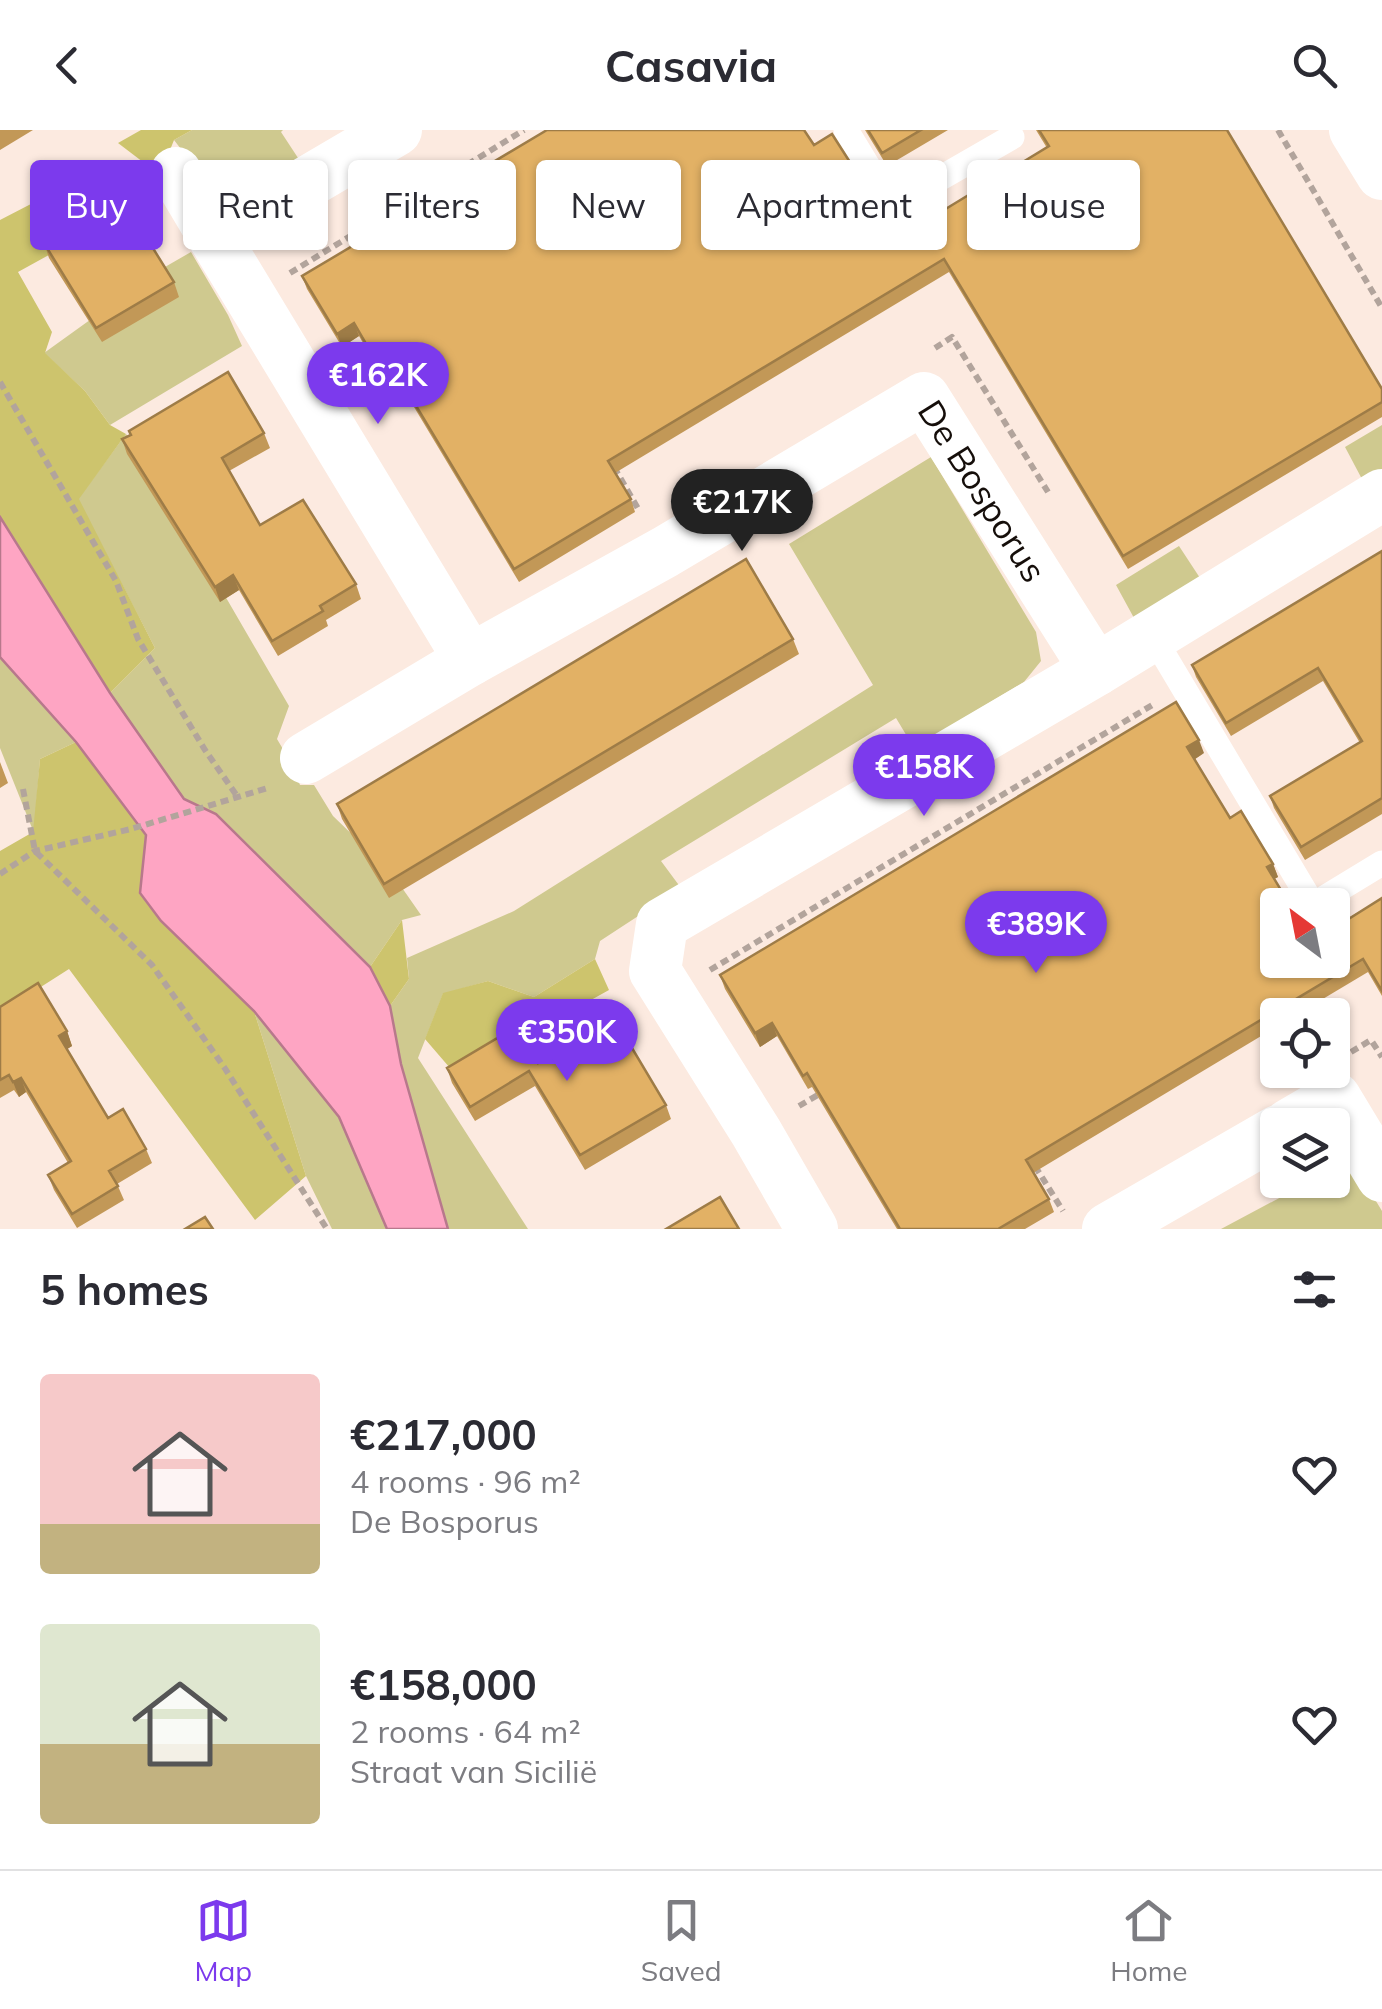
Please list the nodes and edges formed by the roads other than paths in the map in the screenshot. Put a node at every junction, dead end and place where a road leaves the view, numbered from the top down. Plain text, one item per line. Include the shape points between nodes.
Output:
1 (396, 130) edge
2 (846, 130) edge
3 (1012, 136) dead end
4 (328, 170) edge
5 (176, 173) dead end
6 (183, 185) edge
7 (222, 250) edge
8 (1382, 495) edge
9 (1152, 635) junction
10 (470, 660) junction
11 (1096, 670) junction
12 (306, 758) dead end
13 (1382, 863) edge
14 (1318, 1108) edge
15 (1341, 1108) edge
16 (1350, 1123) edge
17 (1260, 1141) edge
18 (1382, 1176) edge
19 (1089, 1226) edge
20 (812, 1229) edge

1 - 4 street
2 - 3 lane via 892,206
5 - 6 street
7 - 10 street
8 - 9 street
9 - 11 street
9 - 13 lane via 1313,904
10 - 11 street, De Bosporus via 924,398
10 - 12 street, De Bosporus
11 - 20 street via 662,924 655,972
14 - 15 street via 1335,1098
16 - 18 street
17 - 19 street

